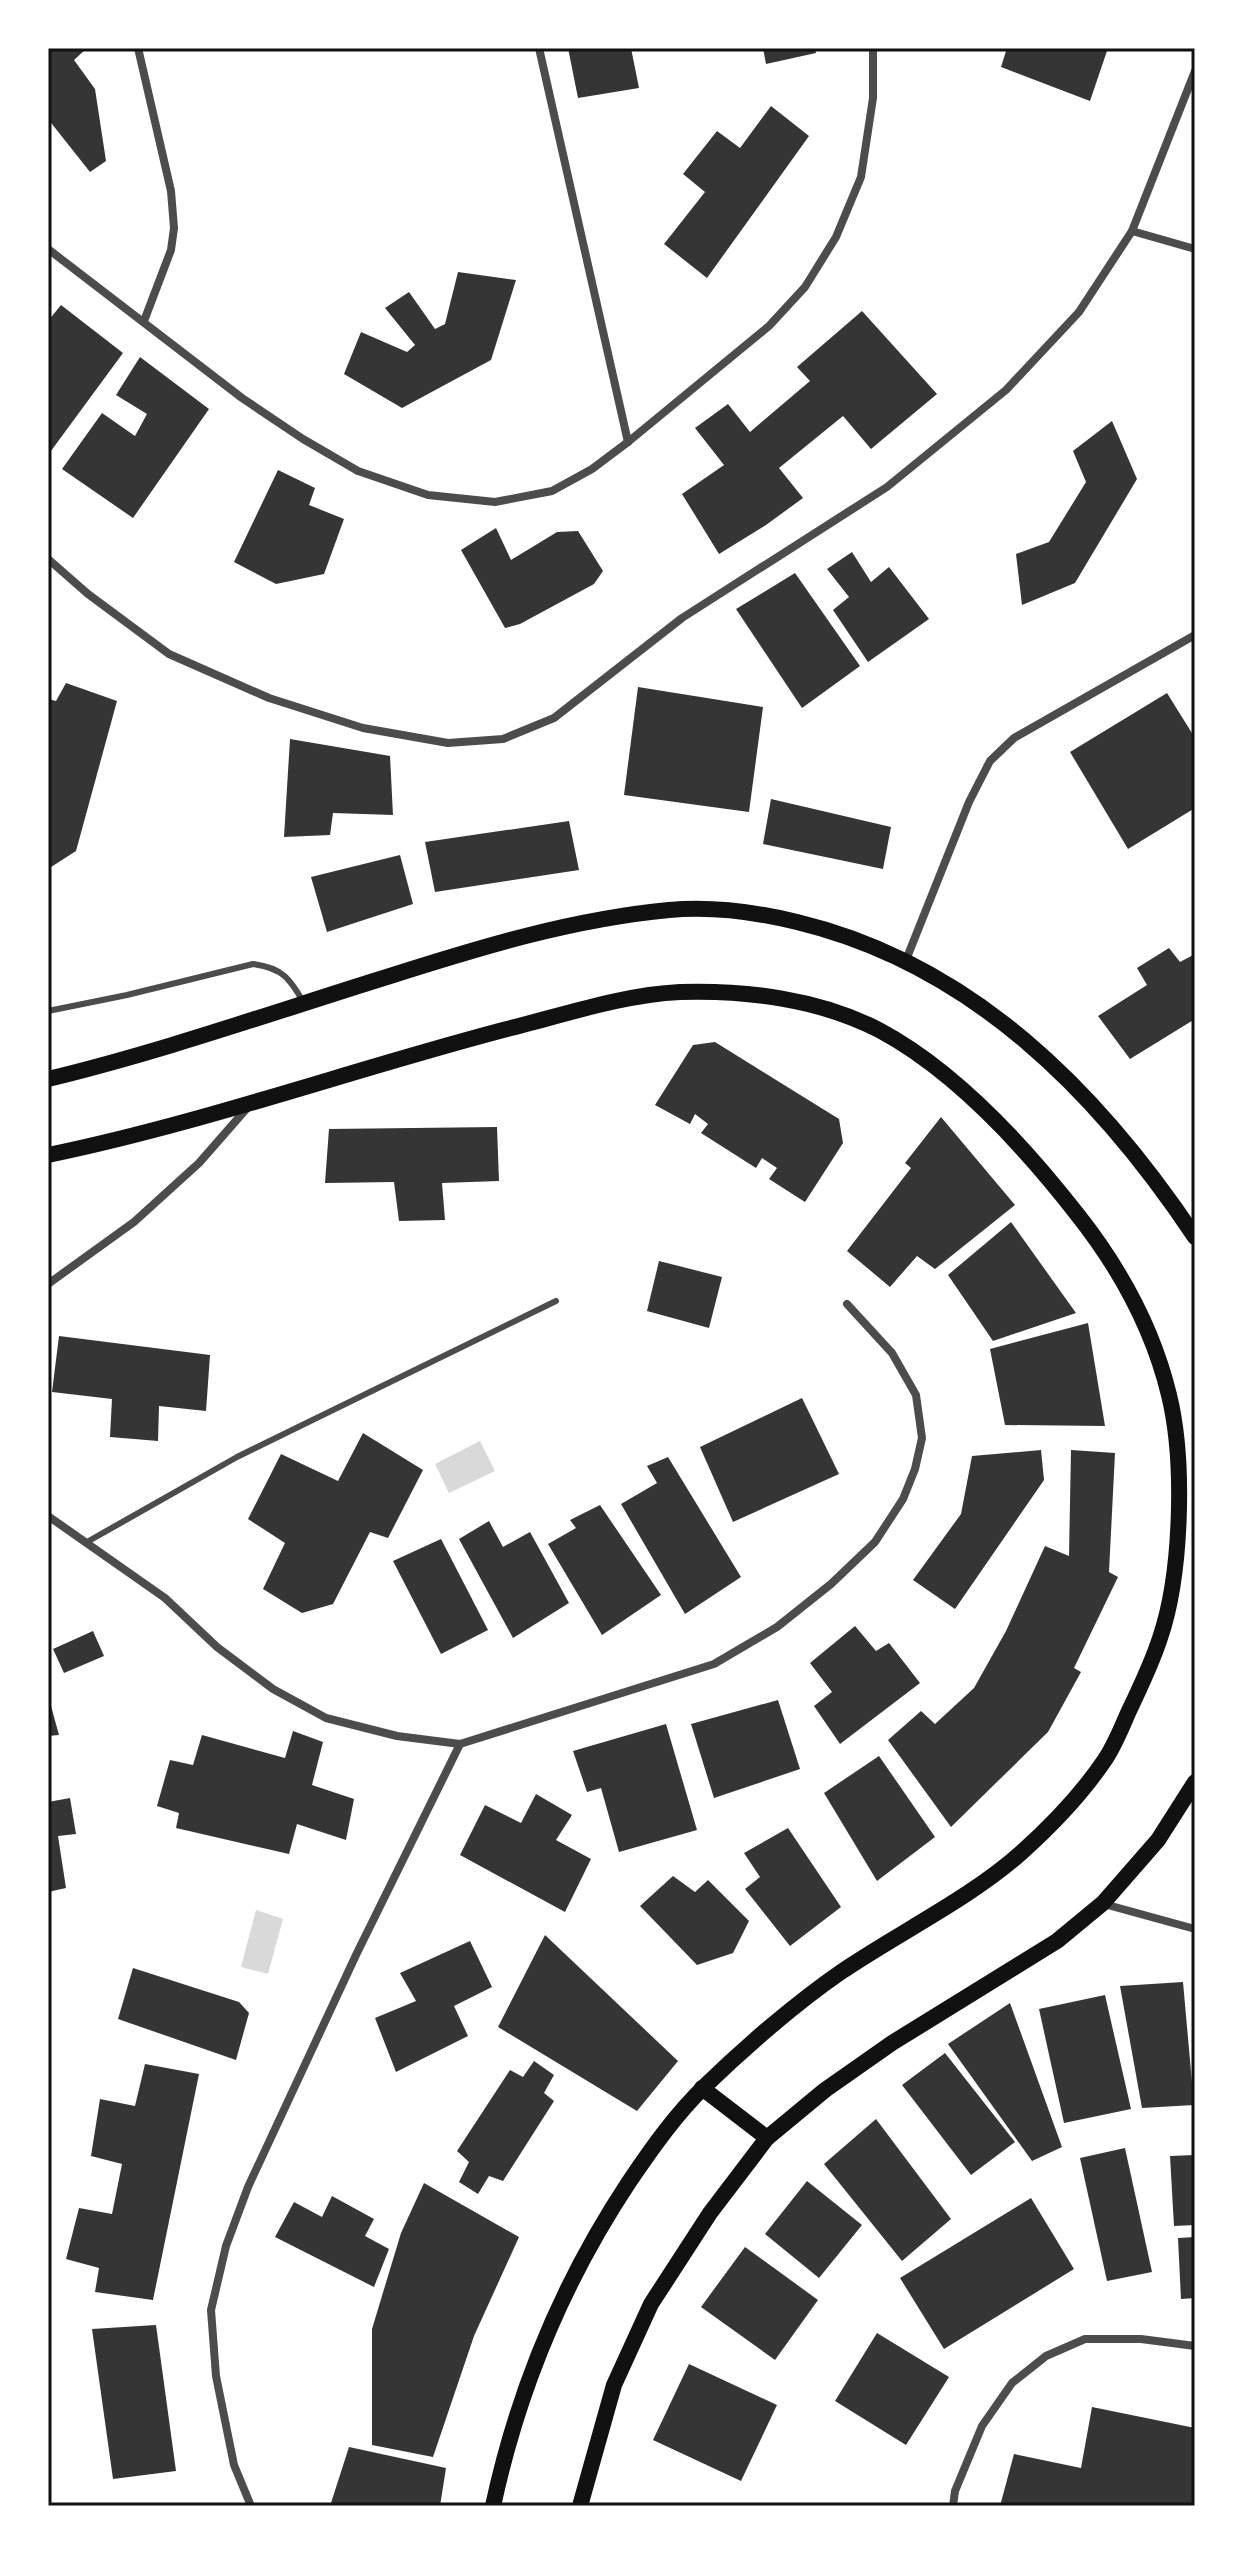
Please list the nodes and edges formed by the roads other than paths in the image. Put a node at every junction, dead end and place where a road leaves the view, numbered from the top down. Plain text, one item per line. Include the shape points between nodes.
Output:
1 (138, 48) edge
2 (539, 48) edge
3 (873, 48) edge
4 (1195, 71) edge
5 (1132, 231) junction
6 (48, 249) edge
7 (1195, 249) edge
8 (144, 321) junction
9 (628, 442) junction
10 (48, 559) edge
11 (1195, 635) edge
12 (906, 960) junction
13 (304, 1003) junction
14 (48, 1011) edge
15 (48, 1079) edge
16 (254, 1101) junction
17 (48, 1155) edge
18 (1195, 1237) edge
19 (48, 1284) edge
20 (556, 1301) dead end
21 (847, 1304) dead end
22 (48, 1516) edge
23 (87, 1542) junction
24 (460, 1744) junction
25 (1195, 1782) edge
26 (1103, 1903) junction
27 (1195, 1929) edge
28 (702, 2088) junction
29 (767, 2138) junction
30 (1195, 2346) edge
31 (251, 2506) edge
32 (493, 2506) edge
33 (580, 2506) edge
34 (953, 2506) edge

1 - 8 street via 171,191 174,228
2 - 9 street
3 - 9 street via 873,98 861,177 836,237 805,287 769,326
4 - 5 street
5 - 7 street
5 - 10 street via 1079,312 1006,390 944,442 887,487 682,618 554,718 503,739 448,743 363,728 269,698 169,654
6 - 8 street
8 - 9 street via 303,439 358,471 428,495 495,502 552,491
11 - 12 street via 1014,738 990,761
12 - 13 main road via 834,931 756,912 671,910 585,922 490,944
12 - 18 main road via 978,1002 1053,1066 1109,1121
13 - 14 lane via 291,980 272,967 253,964
13 - 15 main road
16 - 17 main road
16 - 19 street via 199,1163 134,1222
16 - 28 main road via 624,999 677,992 787,1000 877,1030 965,1093 1009,1135 1086,1225 1124,1281 1149,1335 1170,1397 1177,1461 1174,1575 1162,1634 1107,1758 1062,1815 1015,1858 837,1975
20 - 23 lane via 237,1457
21 - 24 street via 892,1353 916,1395 922,1438 903,1499 875,1542 777,1627 714,1664
22 - 23 street
23 - 24 street via 165,1598 273,1689 326,1718 397,1736
24 - 31 street via 356,1955 226,2246 211,2310 216,2376 234,2465
25 - 26 main road via 1158,1840
26 - 27 street
26 - 29 main road via 1057,1941 892,2043
28 - 29 main road
28 - 32 main road via 655,2143 574,2277 540,2350
29 - 33 main road via 651,2304 614,2385
30 - 34 street via 1085,2339 1046,2356 1012,2383 982,2426

